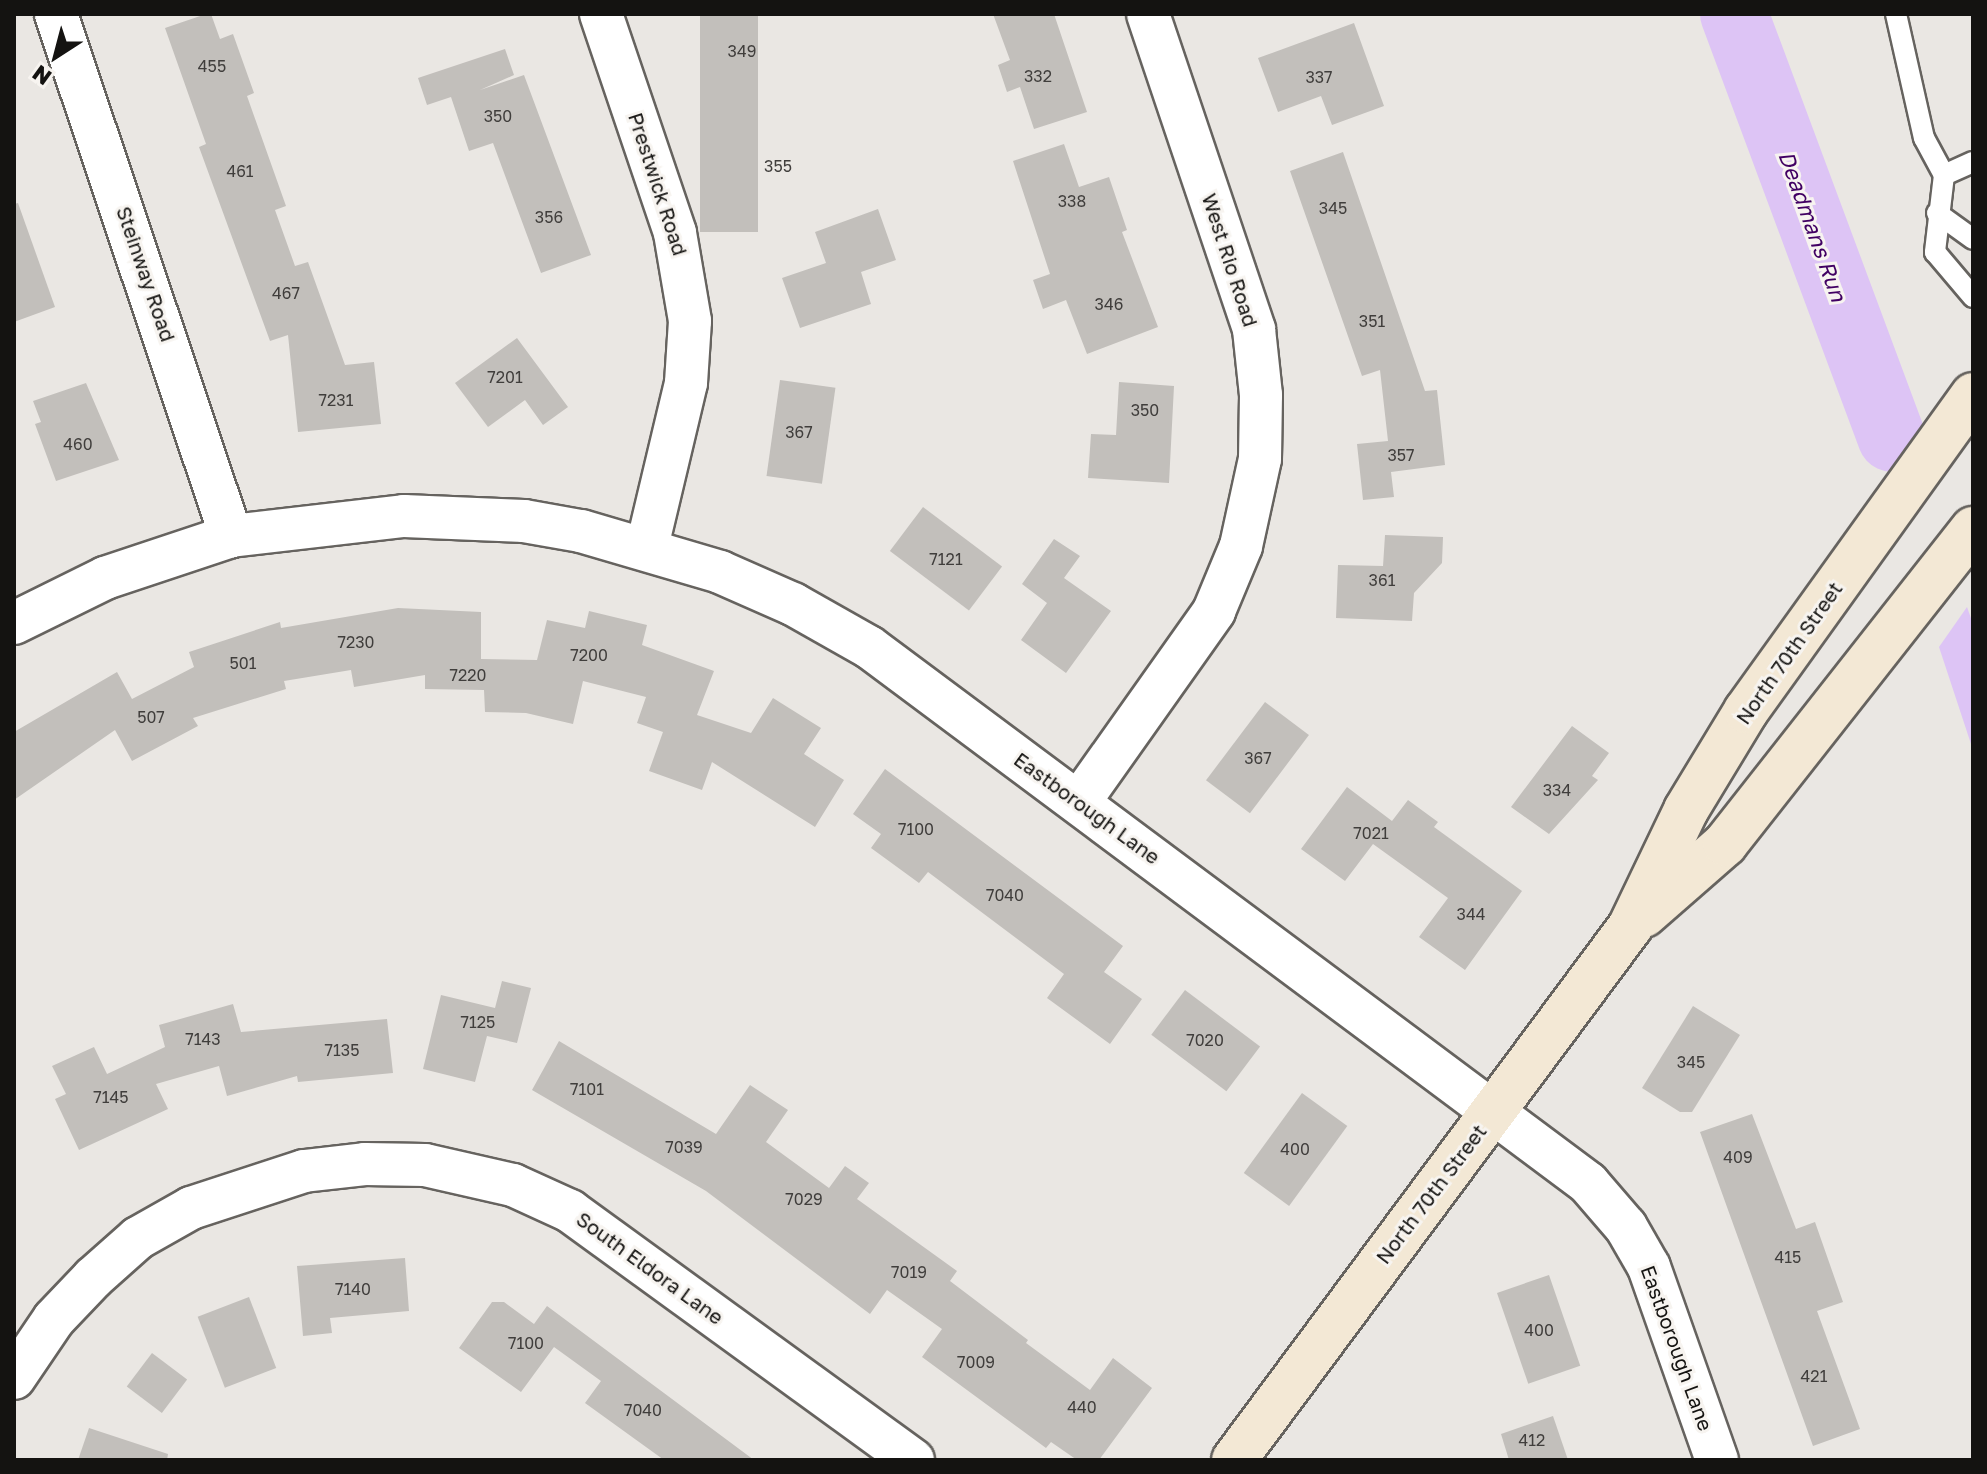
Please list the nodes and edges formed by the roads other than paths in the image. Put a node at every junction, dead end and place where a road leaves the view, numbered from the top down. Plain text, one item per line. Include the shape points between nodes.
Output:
1 (56, 14) edge
2 (601, 14) edge
3 (1148, 14) edge
4 (1896, 14) edge
5 (1973, 162) edge
6 (1944, 175) junction
7 (1937, 213) junction
8 (1973, 239) edge
9 (1973, 297) edge
10 (1973, 395) edge
11 (1973, 529) edge
12 (231, 536) junction
13 (647, 547) junction
14 (14, 623) edge
15 (1079, 802) junction
16 (1630, 927) junction
17 (1494, 1109) junction
18 (19, 1357) edge
19 (913, 1460) edge
20 (1234, 1460) edge
21 (1717, 1460) edge

1 - 12 street, Steinway Road
2 - 13 street, Prestwick Road via 675,233 690,321 686,383
3 - 15 street, West Rio Road via 1254,329 1260,459 1241,546 1214,611
4 - 6 lane via 1924,138
5 - 6 lane
6 - 7 lane
7 - 8 lane
7 - 9 lane via 1935,252
10 - 16 main road, North 70th Street via 1746,711 1686,810
11 - 16 main road, North 70th Street via 1725,844
12 - 13 street, Eastborough Lane via 366,518 482,517
12 - 14 street, Eastborough Lane via 105,578
13 - 15 street, Eastborough Lane via 756,587 869,647
15 - 17 street, Eastborough Lane
16 - 17 main road, North 70th Street
17 - 20 main road, North 70th Street
17 - 21 street, Eastborough Lane via 1588,1183 1626,1227 1649,1267
18 - 19 street, South Eldora Lane via 114,1258 191,1208 304,1171 425,1165 513,1185 570,1211

